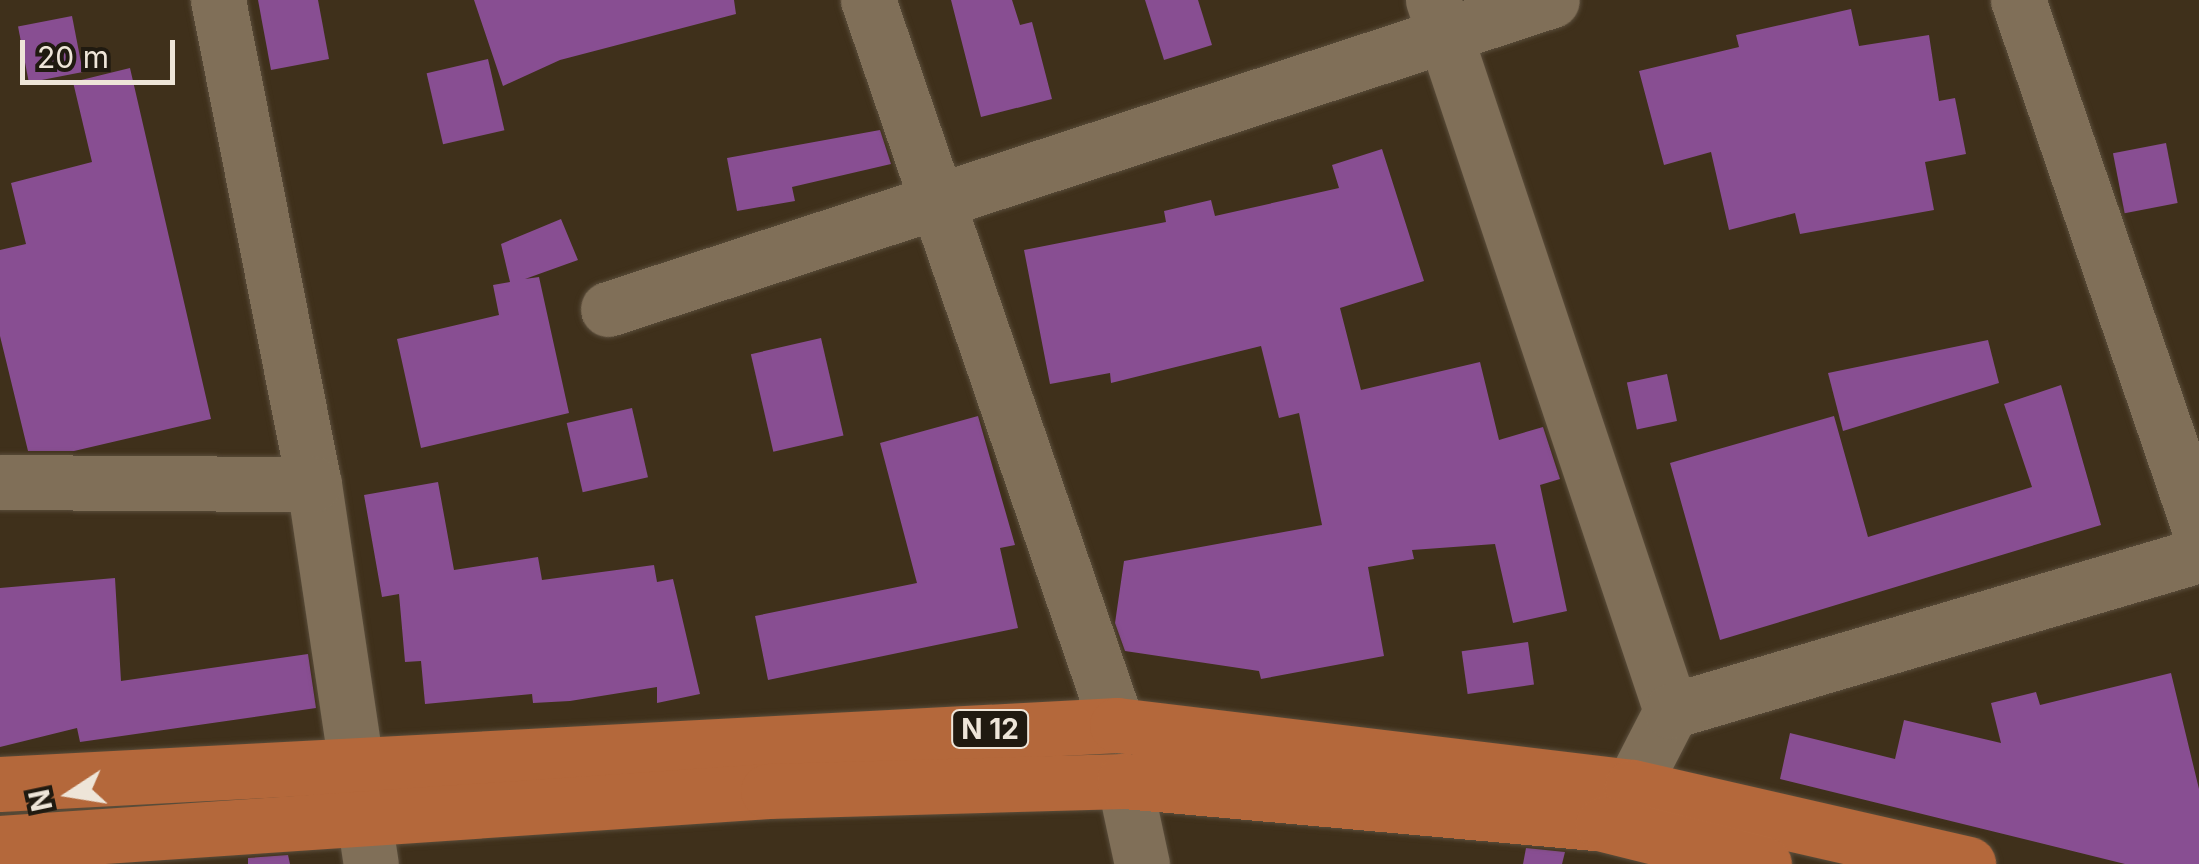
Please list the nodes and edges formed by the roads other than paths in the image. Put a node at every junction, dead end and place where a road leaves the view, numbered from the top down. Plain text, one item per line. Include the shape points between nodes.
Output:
1 (218, 0) edge
2 (868, 0) edge
3 (1552, 0) edge
4 (2018, 0) edge
5 (1438, 17) edge
6 (934, 200) junction
7 (608, 309) dead end
8 (0, 482) edge
9 (314, 484) junction
10 (2199, 528) edge
11 (2199, 555) edge
12 (1671, 710) junction
13 (1117, 725) junction
14 (358, 759) junction
15 (1124, 781) junction
16 (0, 784) edge
17 (1632, 787) junction
18 (0, 843) edge
19 (368, 844) edge
20 (1142, 864) edge
21 (1764, 864) edge
22 (1968, 864) edge

1 - 9 street
2 - 6 street
3 - 5 street
4 - 10 street
5 - 6 street
5 - 12 street
6 - 7 street
6 - 13 street
8 - 9 street
9 - 14 street
11 - 12 street
12 - 17 street
13 - 14 main road, N 12
13 - 17 main road, N 12
14 - 16 main road, N 12
14 - 19 street
15 - 19 main road, N 12 via 768,791
15 - 20 street
15 - 21 main road, N 12 via 1603,824
17 - 22 main road, N 12
18 - 19 main road, N 12

